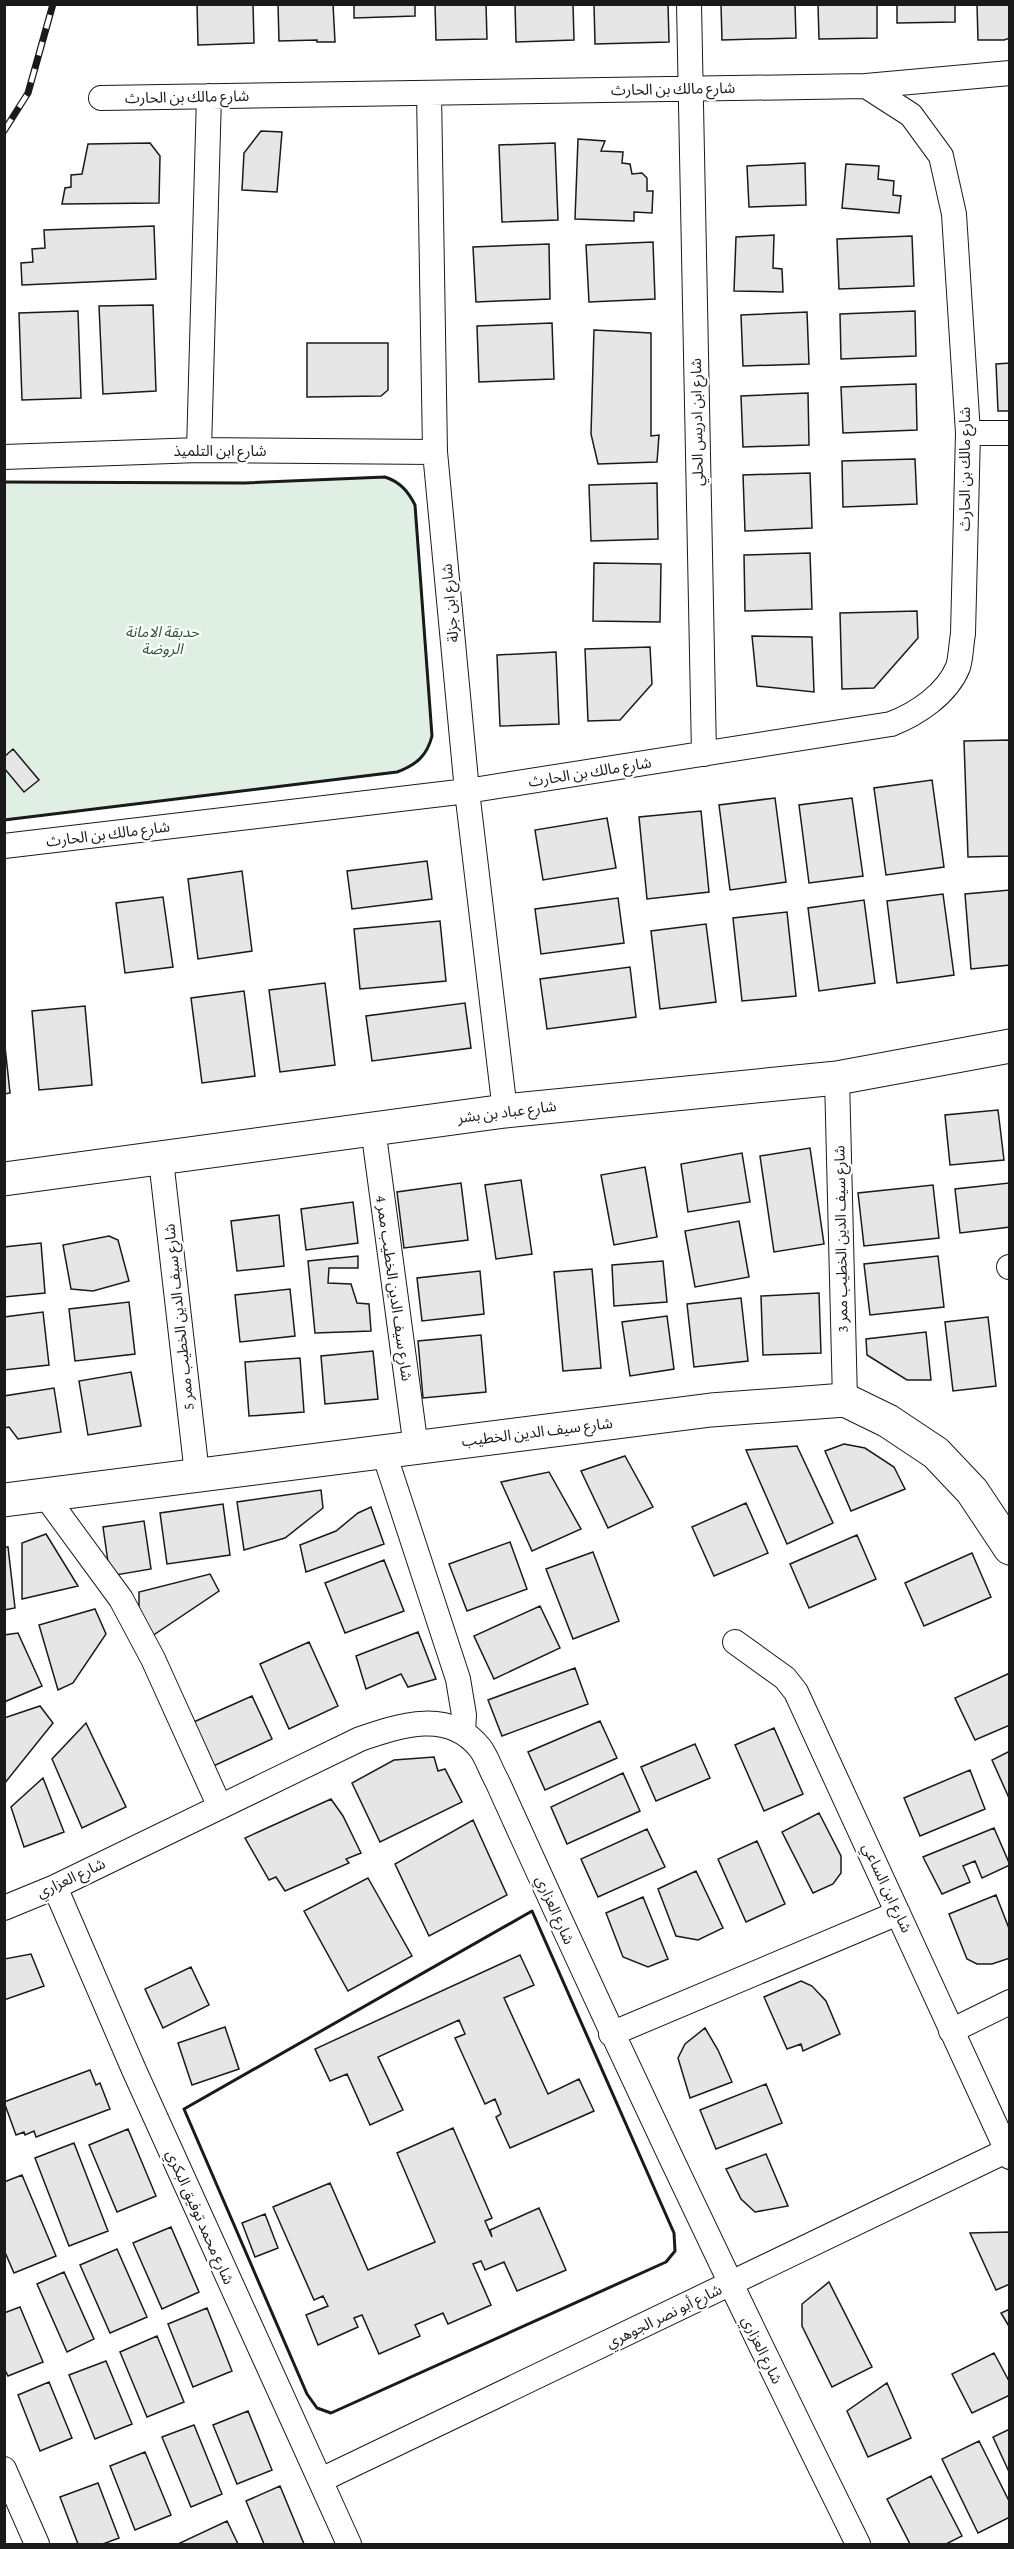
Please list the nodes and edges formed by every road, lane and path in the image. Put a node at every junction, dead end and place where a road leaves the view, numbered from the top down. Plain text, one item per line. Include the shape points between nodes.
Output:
1 (689, 4) edge
2 (1010, 73) edge
3 (866, 86) junction
4 (690, 89) junction
5 (429, 93) junction
6 (208, 96) junction
7 (101, 98) dead end
8 (968, 433) junction
9 (1010, 433) edge
10 (199, 450) junction
11 (435, 452) junction
12 (4, 457) edge
13 (704, 754) junction
14 (467, 791) junction
15 (4, 846) edge
16 (1010, 1046) edge
17 (837, 1077) junction
18 (505, 1111) junction
19 (373, 1128) junction
20 (162, 1160) junction
21 (4, 1179) edge
22 (845, 1400) junction
23 (416, 1448) junction
24 (384, 1453) junction
25 (197, 1474) junction
26 (44, 1494) junction
27 (4, 1500) edge
28 (1010, 1548) edge
29 (735, 1642) dead end
30 (463, 1732) junction
31 (220, 1807) junction
32 (55, 1887) junction
33 (4, 1908) edge
34 (898, 1913) junction
35 (1010, 2002) edge
36 (951, 2031) junction
37 (611, 2034) junction
38 (1008, 2154) edge
39 (730, 2285) junction
40 (4, 2469) edge
41 (321, 2480) junction
42 (36, 2544) edge
43 (349, 2544) edge
44 (858, 2544) edge

1 - 4 street, شارع ابن ادريس الحلي
2 - 3 street
3 - 4 street, شارع مالك بن الحارث
3 - 8 street, شارع مالك بن الحارث via 911,115 941,156 954,214
4 - 5 street, شارع مالك بن الحارث
4 - 13 street, شارع ابن ادريس الحلي
5 - 6 street, شارع مالك بن الحارث
5 - 11 street, شارع ابن جزلة
6 - 7 street, شارع مالك بن الحارث
6 - 10 street
8 - 9 street
8 - 13 street, شارع مالك بن الحارث via 963,634 958,667 940,693 915,715 891,724
10 - 11 street, شارع ابن التلميذ
10 - 12 street, شارع ابن التلميذ
11 - 14 street, شارع ابن جزلة
13 - 14 street, شارع مالك بن الحارث
14 - 15 street, شارع مالك بن الحارث
14 - 18 street, شارع ابن جزلة
16 - 17 street, شارع عباد بن بشر
17 - 18 street, شارع عباد بن بشر
17 - 22 street, شارع سيف الدين الخطيب ممر 3
18 - 19 street, شارع عباد بن بشر
19 - 20 street, شارع عباد بن بشر
19 - 23 street, شارع سيف الدين الخطيب ممر 4
20 - 21 street, شارع عباد بن بشر
20 - 25 street, شارع سيف الدين الخطيب ممر 5
22 - 23 street, شارع سيف الدين الخطيب via 711,1410
22 - 28 street via 888,1421 936,1453 972,1491
23 - 24 street, شارع سيف الدين الخطيب
24 - 25 street, شارع سيف الدين الخطيب
24 - 30 street via 458,1679
25 - 26 street, شارع سيف الدين الخطيب
26 - 27 street, شارع سيف الدين الخطيب
26 - 31 street via 121,1599 153,1659
29 - 34 street, شارع ابن الساعي via 792,1684
30 - 31 street, شارع العزاري via 435,1722 397,1726 360,1739
30 - 37 street, شارع العزاري via 480,1749 497,1781
31 - 32 street, شارع العزاري
32 - 33 street, شارع العزاري
32 - 41 street, شارع محمد توفيق البكري via 152,2112
34 - 36 street, شارع ابن الساعي
34 - 37 street
35 - 36 street
36 - 38 street, شارع ابن الساعي
37 - 39 street, شارع العزاري
38 - 39 street, شارع أبو نصر الجوهري
39 - 41 street, شارع أبو نصر الجوهري
39 - 44 street, شارع العزاري
40 - 42 street
41 - 43 street, شارع محمد توفيق البكري

